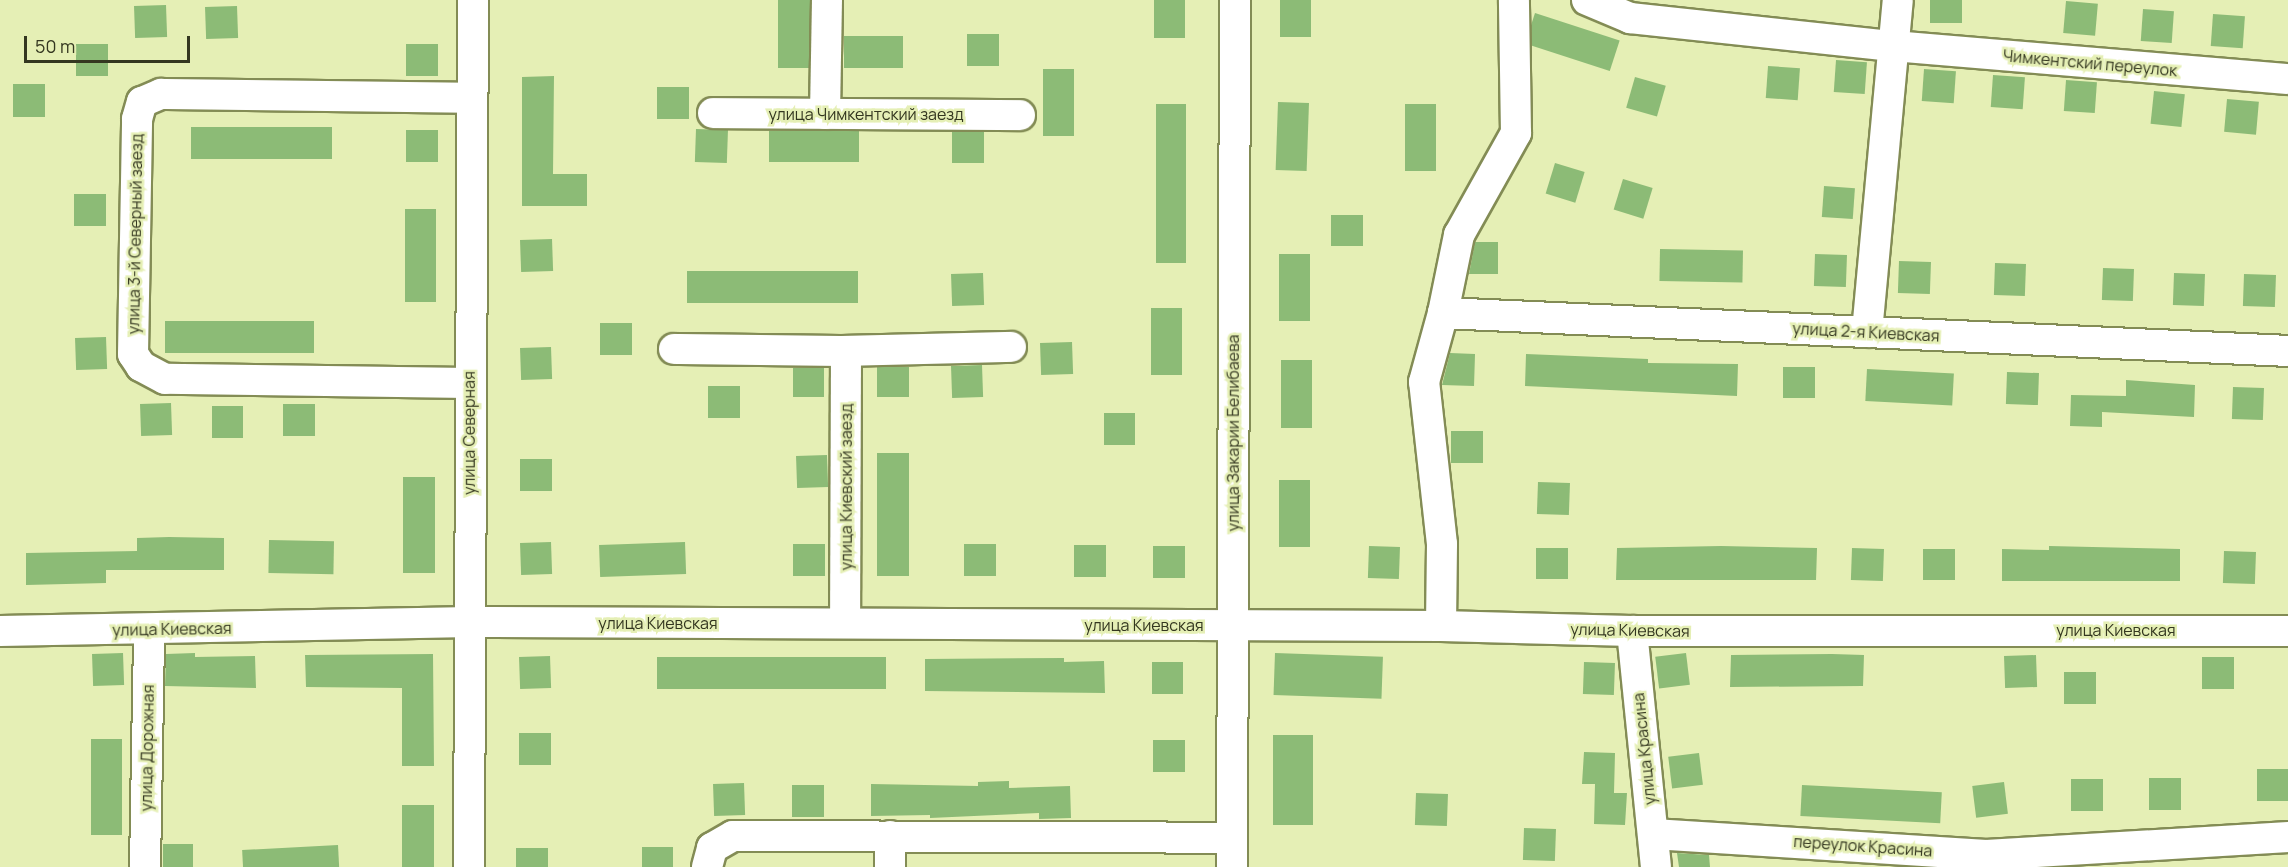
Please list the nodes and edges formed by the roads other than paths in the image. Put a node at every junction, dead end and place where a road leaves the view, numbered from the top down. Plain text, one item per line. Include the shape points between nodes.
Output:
1 (473, 0) edge
2 (827, 0) edge
3 (1235, 0) edge
4 (1514, 0) edge
5 (1587, 0) edge
6 (1898, 0) edge
7 (1893, 46) junction
8 (2288, 79) edge
9 (472, 98) junction
10 (713, 113) dead end
11 (825, 114) junction
12 (1020, 115) dead end
13 (1443, 314) junction
14 (1867, 332) junction
15 (1011, 347) dead end
16 (674, 349) dead end
17 (846, 351) junction
18 (2288, 351) edge
19 (469, 383) junction
20 (471, 622) junction
21 (845, 623) junction
22 (1232, 626) junction
23 (1441, 626) junction
24 (149, 630) junction
25 (0, 631) edge
26 (1632, 631) junction
27 (2288, 631) edge
28 (1653, 834) junction
29 (890, 836) junction
30 (2288, 837) edge
31 (1232, 838) junction
32 (145, 867) edge
33 (469, 867) edge
34 (707, 867) edge
35 (890, 867) edge
36 (1232, 867) edge
37 (1656, 867) edge

1 - 9 street, улица Северная
2 - 11 street
3 - 22 street, улица Закарии Белибаева
4 - 13 street via 1516,133 1459,235
5 - 7 street, Чимкентский переулок via 1630,18
6 - 7 street
7 - 8 street, Чимкентский переулок
7 - 14 street
9 - 19 street, улица Северная
9 - 19 street, улица 3-й Северный заезд via 161,94 142,102 137,119 133,354 141,366 165,379
10 - 11 street, улица Чимкентский заезд
11 - 12 street, улица Чимкентский заезд
13 - 14 street, улица 2-я Киевская
13 - 23 street via 1424,382 1442,544
14 - 18 street, улица 2-я Киевская
15 - 17 street
16 - 17 street
17 - 21 street, улица Киевский заезд
19 - 20 street, улица Северная
20 - 21 street, улица Киевская
20 - 24 street, улица Киевская
20 - 33 street, улица Северная
21 - 22 street, улица Киевская
22 - 23 street, улица Киевская
22 - 31 street, улица Закарии Белибаева
23 - 26 street, улица Киевская
24 - 25 street, улица Киевская
24 - 32 street, улица Дорожная
26 - 27 street, улица Киевская
26 - 28 street, улица Красина
28 - 30 street, переулок Красина via 1986,855
28 - 37 street, улица Красина
29 - 31 street
29 - 34 street via 733,836 712,848
29 - 35 street
31 - 36 street, улица Закарии Белибаева

